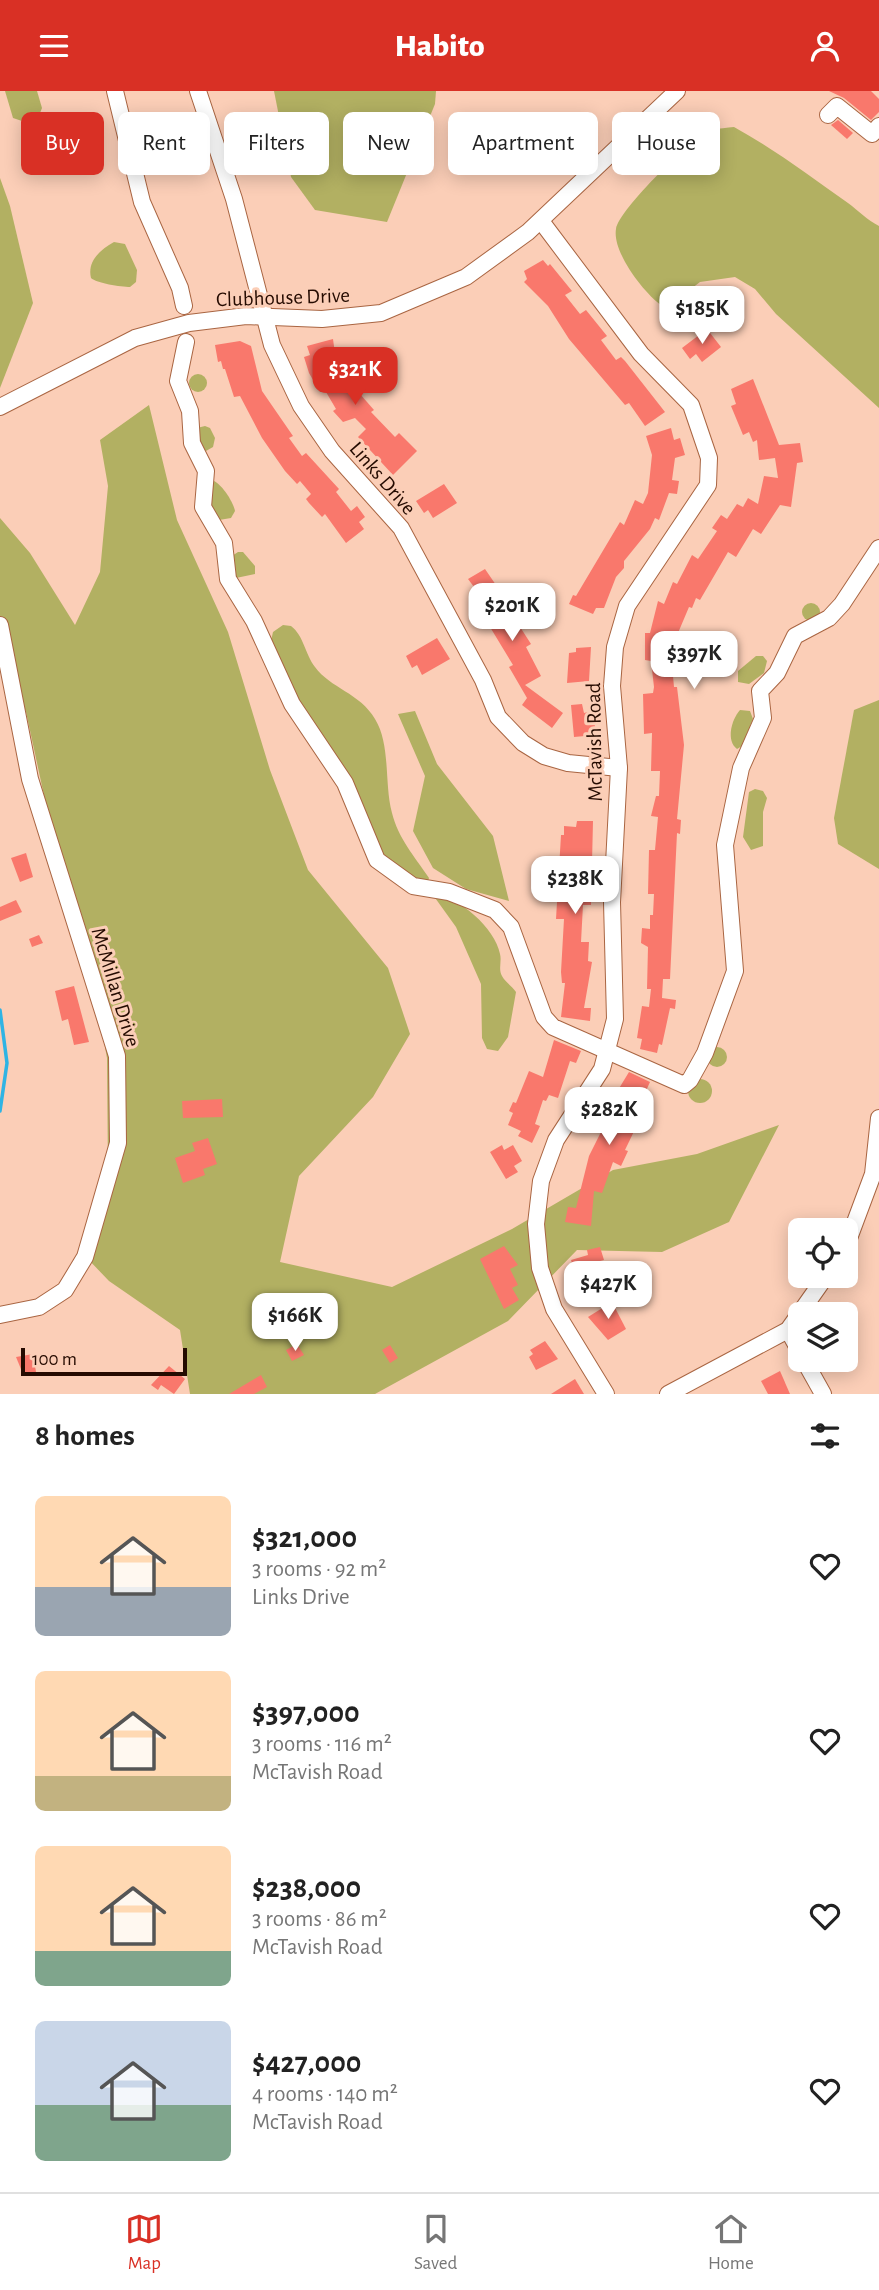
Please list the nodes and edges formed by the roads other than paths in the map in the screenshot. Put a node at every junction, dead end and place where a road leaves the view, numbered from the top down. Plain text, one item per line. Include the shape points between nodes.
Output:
1 (115, 91) edge
2 (198, 91) edge
3 (677, 91) edge
4 (828, 115) dead end
5 (879, 126) edge
6 (541, 221) junction
7 (184, 306) dead end
8 (264, 317) junction
9 (187, 342) dead end
10 (0, 407) edge
11 (879, 548) edge
12 (0, 625) edge
13 (619, 768) junction
14 (607, 1049) junction
15 (879, 1118) edge
16 (876, 1172) edge
17 (857, 1218) edge
18 (0, 1315) edge
19 (788, 1330) edge
20 (811, 1372) edge
21 (606, 1394) edge
22 (668, 1394) edge
23 (823, 1394) edge

1 - 7 street via 142,202
2 - 8 street, Links Drive via 234,199
3 - 6 street, Clubhouse Drive
4 - 5 street via 836,106 872,134
6 - 8 street, Clubhouse Drive via 466,277 381,313 321,319
6 - 13 street, McTavish Road via 641,354 691,405 709,458 708,485 627,606 615,647 612,686
8 - 10 street, Clubhouse Drive via 189,323 135,338
8 - 13 street, Links Drive via 301,406 332,451 401,529 483,680 498,717 523,743 544,756
9 - 14 street via 178,381 190,411 192,443 206,471 204,507 224,543 228,579 254,621 292,704 345,783 377,860 413,886 449,892 505,917 546,1020 565,1034
11 - 14 street via 838,610 796,636 777,673 760,691 763,718 741,768 725,845 735,971 705,1053 684,1085
12 - 18 street, McMillan Drive via 30,779 117,1056 118,1143 85,1257 65,1290 39,1307
13 - 14 street, McTavish Road via 612,902 615,1019
14 - 21 street, McTavish Road via 602,1069 556,1140 541,1181 536,1224 540,1268 554,1309
15 - 16 street
16 - 17 street
19 - 22 street
20 - 23 street

